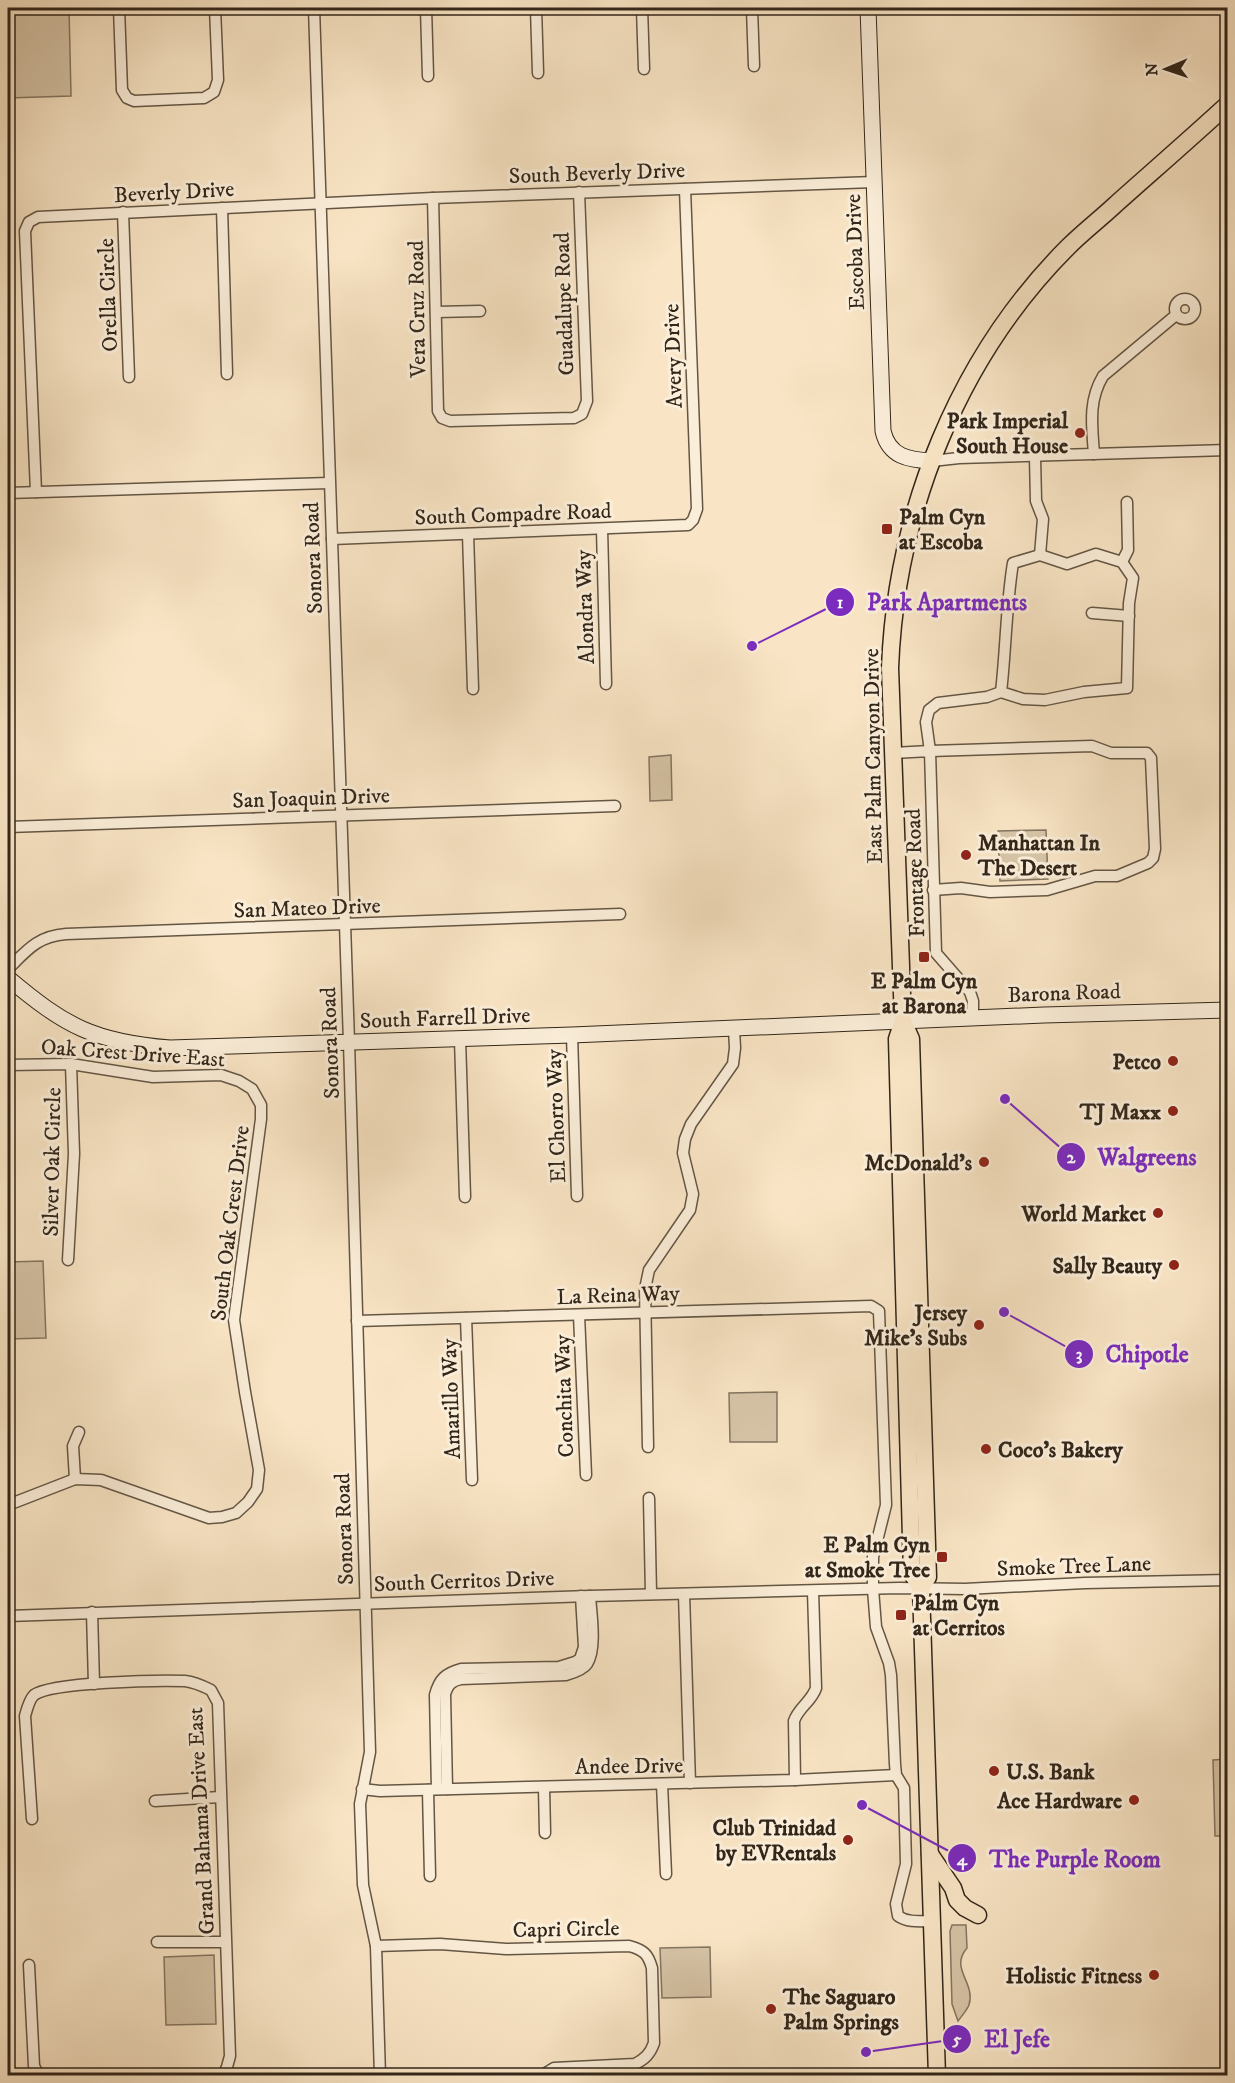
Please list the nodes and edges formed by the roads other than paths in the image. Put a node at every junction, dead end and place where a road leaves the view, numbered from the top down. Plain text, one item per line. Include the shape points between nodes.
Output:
1 (119, 8) edge
2 (215, 8) edge
3 (314, 8) edge
4 (426, 8) edge
5 (536, 8) edge
6 (642, 8) edge
7 (752, 8) edge
8 (868, 8) edge
9 (754, 66) dead end
10 (644, 69) dead end
11 (538, 73) dead end
12 (428, 76) dead end
13 (1227, 105) edge
14 (874, 182) junction
15 (686, 189) junction
16 (579, 192) junction
17 (433, 198) junction
18 (321, 203) junction
19 (222, 208) junction
20 (123, 212) junction
21 (480, 311) dead end
22 (435, 312) junction
23 (1176, 315) dead end
24 (227, 374) dead end
25 (129, 377) dead end
26 (442, 418) joint
27 (1227, 450) edge
28 (1094, 454) junction
29 (1035, 457) junction
30 (932, 461) junction
31 (329, 483) junction
32 (36, 492) junction
33 (8, 493) edge
34 (1127, 502) dead end
35 (693, 520) joint
36 (602, 529) junction
37 (468, 534) junction
38 (332, 539) junction
39 (1040, 555) junction
40 (1122, 562) junction
41 (1092, 613) dead end
42 (1129, 616) junction
43 (606, 684) dead end
44 (472, 689) dead end
45 (1001, 692) junction
46 (930, 751) junction
47 (893, 753) junction
48 (615, 807) dead end
49 (340, 816) junction
50 (8, 827) edge
51 (933, 890) junction
52 (620, 915) dead end
53 (344, 925) junction
54 (8, 969) edge
55 (8, 978) edge
56 (1227, 1010) edge
57 (973, 1018) junction
58 (903, 1021) junction
59 (734, 1029) junction
60 (572, 1035) junction
61 (460, 1039) junction
62 (349, 1042) junction
63 (71, 1064) junction
64 (8, 1065) edge
65 (252, 1089) joint
66 (577, 1196) dead end
67 (465, 1197) dead end
68 (68, 1260) dead end
69 (645, 1312) junction
70 (579, 1316) junction
71 (466, 1318) junction
72 (357, 1321) junction
73 (78, 1432) dead end
74 (648, 1447) dead end
75 (586, 1475) dead end
76 (75, 1479) junction
77 (472, 1480) dead end
78 (649, 1498) dead end
79 (8, 1504) edge
80 (1227, 1580) edge
81 (921, 1588) junction
82 (873, 1589) junction
83 (813, 1591) junction
84 (651, 1594) junction
85 (684, 1594) junction
86 (586, 1596) junction
87 (365, 1602) junction
88 (92, 1612) junction
89 (8, 1616) edge
90 (94, 1684) junction
91 (897, 1775) junction
92 (795, 1780) junction
93 (690, 1783) junction
94 (662, 1784) junction
95 (544, 1787) junction
96 (362, 1789) junction
97 (437, 1790) junction
98 (220, 1797) junction
99 (155, 1801) dead end
100 (32, 1819) dead end
101 (545, 1833) dead end
102 (930, 1853) junction
103 (666, 1874) dead end
104 (430, 1876) dead end
105 (978, 1915) dead end
106 (932, 1920) junction
107 (157, 1942) dead end
108 (225, 1942) junction
109 (376, 1946) junction
110 (29, 1965) dead end
111 (39, 2076) edge
112 (223, 2076) edge
113 (380, 2076) edge
114 (541, 2076) edge
115 (937, 2076) edge

1 - 2 street via 122,90 134,101 204,98 214,92 218,80
3 - 18 street, Sonora Road
4 - 12 street
5 - 11 street
6 - 10 street
7 - 9 street
8 - 14 street, Escoba Drive
13 - 30 main road, East Palm Canyon Drive via 1068,247 1027,293 992,339
14 - 15 street, South Beverly Drive
14 - 30 street, Escoba Drive via 883,430 887,443 902,456
15 - 16 street, South Beverly Drive
15 - 35 street, Avery Drive via 697,509
16 - 17 street, South Beverly Drive
16 - 26 street, Guadalupe Road via 587,402 582,414 574,418
17 - 18 street, South Beverly Drive
17 - 22 street, Vera Cruz Road
18 - 19 street, Beverly Drive
18 - 31 street, Sonora Road
19 - 20 street, Beverly Drive
19 - 24 street
20 - 25 street, Orella Circle
20 - 32 street, Beverly Drive via 38,217 29,222 25,231
21 - 22 street
22 - 26 street, Vera Cruz Road via 438,411
23 - 28 street via 1103,376 1092,402
27 - 28 street
28 - 29 street
29 - 30 street
29 - 39 street via 1036,501 1043,519
30 - 47 main road, East Palm Canyon Drive via 903,556 891,633
31 - 32 street
31 - 38 street, Sonora Road
32 - 33 street
34 - 40 street via 1128,550
35 - 36 street, South Compadre Road via 676,527
36 - 37 street, South Compadre Road
36 - 43 street, Alondra Way
37 - 38 street, South Compadre Road
37 - 44 street
38 - 49 street, Sonora Road
39 - 40 street via 1067,564 1096,554
39 - 45 street via 1013,563
40 - 42 street via 1133,578
41 - 42 street
42 - 45 street via 1127,688 1046,700 1023,699
45 - 46 street, Frontage Road via 938,702 929,710 926,722
46 - 47 street
46 - 51 street, Frontage Road
46 - 51 street via 1092,746 1111,753 1147,753 1151,758 1155,849 1148,863 1117,876 1095,876 1047,890
47 - 58 main road, East Palm Canyon Drive
48 - 49 street, San Joaquin Drive
49 - 50 street, San Joaquin Drive
49 - 53 street, Sonora Road
51 - 57 street, Frontage Road via 936,953 970,992
52 - 53 street, San Mateo Drive
53 - 54 street, San Mateo Drive via 52,935 35,943
53 - 62 street, Sonora Road
55 - 62 street, South Farrell Drive via 69,1024 122,1043 170,1048
56 - 57 street, Barona Road
57 - 58 street, Barona Road
58 - 59 street, South Farrell Drive
58 - 81 main road, East Palm Canyon Drive via 911,1039 925,1455 928,1577
59 - 60 street, South Farrell Drive
59 - 69 street via 733,1064 685,1139 683,1153 693,1194 690,1210 649,1270
60 - 61 street, South Farrell Drive
60 - 66 street, El Chorro Way
61 - 62 street, South Farrell Drive
61 - 67 street
62 - 72 street, Sonora Road
63 - 64 street, Oak Crest Drive East
63 - 65 street, Oak Crest Drive East via 153,1077 221,1076
63 - 68 street, Silver Oak Circle via 74,1154
65 - 76 street, South Oak Crest Drive via 261,1105 261,1119 234,1320 259,1470 257,1489 236,1512 209,1518 102,1480
69 - 70 street, La Reina Way
69 - 74 street
69 - 82 street, La Reina Way via 871,1306 879,1311 886,1505 873,1557
70 - 71 street, La Reina Way
70 - 75 street, Conchita Way
71 - 72 street, La Reina Way
71 - 77 street, Amarillo Way
72 - 87 street, Sonora Road
73 - 76 street via 73,1446
76 - 79 street
78 - 84 street
80 - 81 street, Smoke Tree Lane
81 - 82 street, South Cerritos Drive
81 - 102 main road, East Palm Canyon Drive
82 - 83 street, South Cerritos Drive
82 - 91 street via 876,1628 890,1663
83 - 85 street, South Cerritos Drive
83 - 92 street via 816,1688 794,1721
84 - 85 street, South Cerritos Drive
84 - 86 street, South Cerritos Drive
85 - 93 street
86 - 87 street, South Cerritos Drive
86 - 97 street via 592,1650 587,1665 566,1675 461,1679 448,1685
87 - 88 street, South Cerritos Drive
87 - 96 street, Sonora Road via 370,1752
88 - 89 street, South Cerritos Drive
88 - 90 street
90 - 98 street, Grand Bahama Drive East via 187,1681 211,1690 218,1703
90 - 100 street, Grand Bahama Drive East via 48,1688 33,1696 28,1704
91 - 92 street, Andee Drive
91 - 106 street via 903,1788 906,1864 896,1904 898,1916 908,1921
92 - 93 street, Andee Drive
93 - 94 street, Andee Drive
94 - 95 street, Andee Drive
94 - 103 street
95 - 97 street, Andee Drive
95 - 101 street
96 - 97 street, Andee Drive
96 - 109 street, Sonora Road via 363,1885
97 - 104 street
98 - 99 street
98 - 108 street, Grand Bahama Drive East
102 - 105 main road via 957,1900
102 - 106 main road, East Palm Canyon Drive
106 - 115 main road, East Palm Canyon Drive
107 - 108 street
108 - 112 street, Grand Bahama Drive East via 230,2056
109 - 113 street, Sonora Road
109 - 114 street, Capri Circle via 642,1949 652,1968 651,2051 635,2064 554,2068
110 - 111 street via 34,2066

